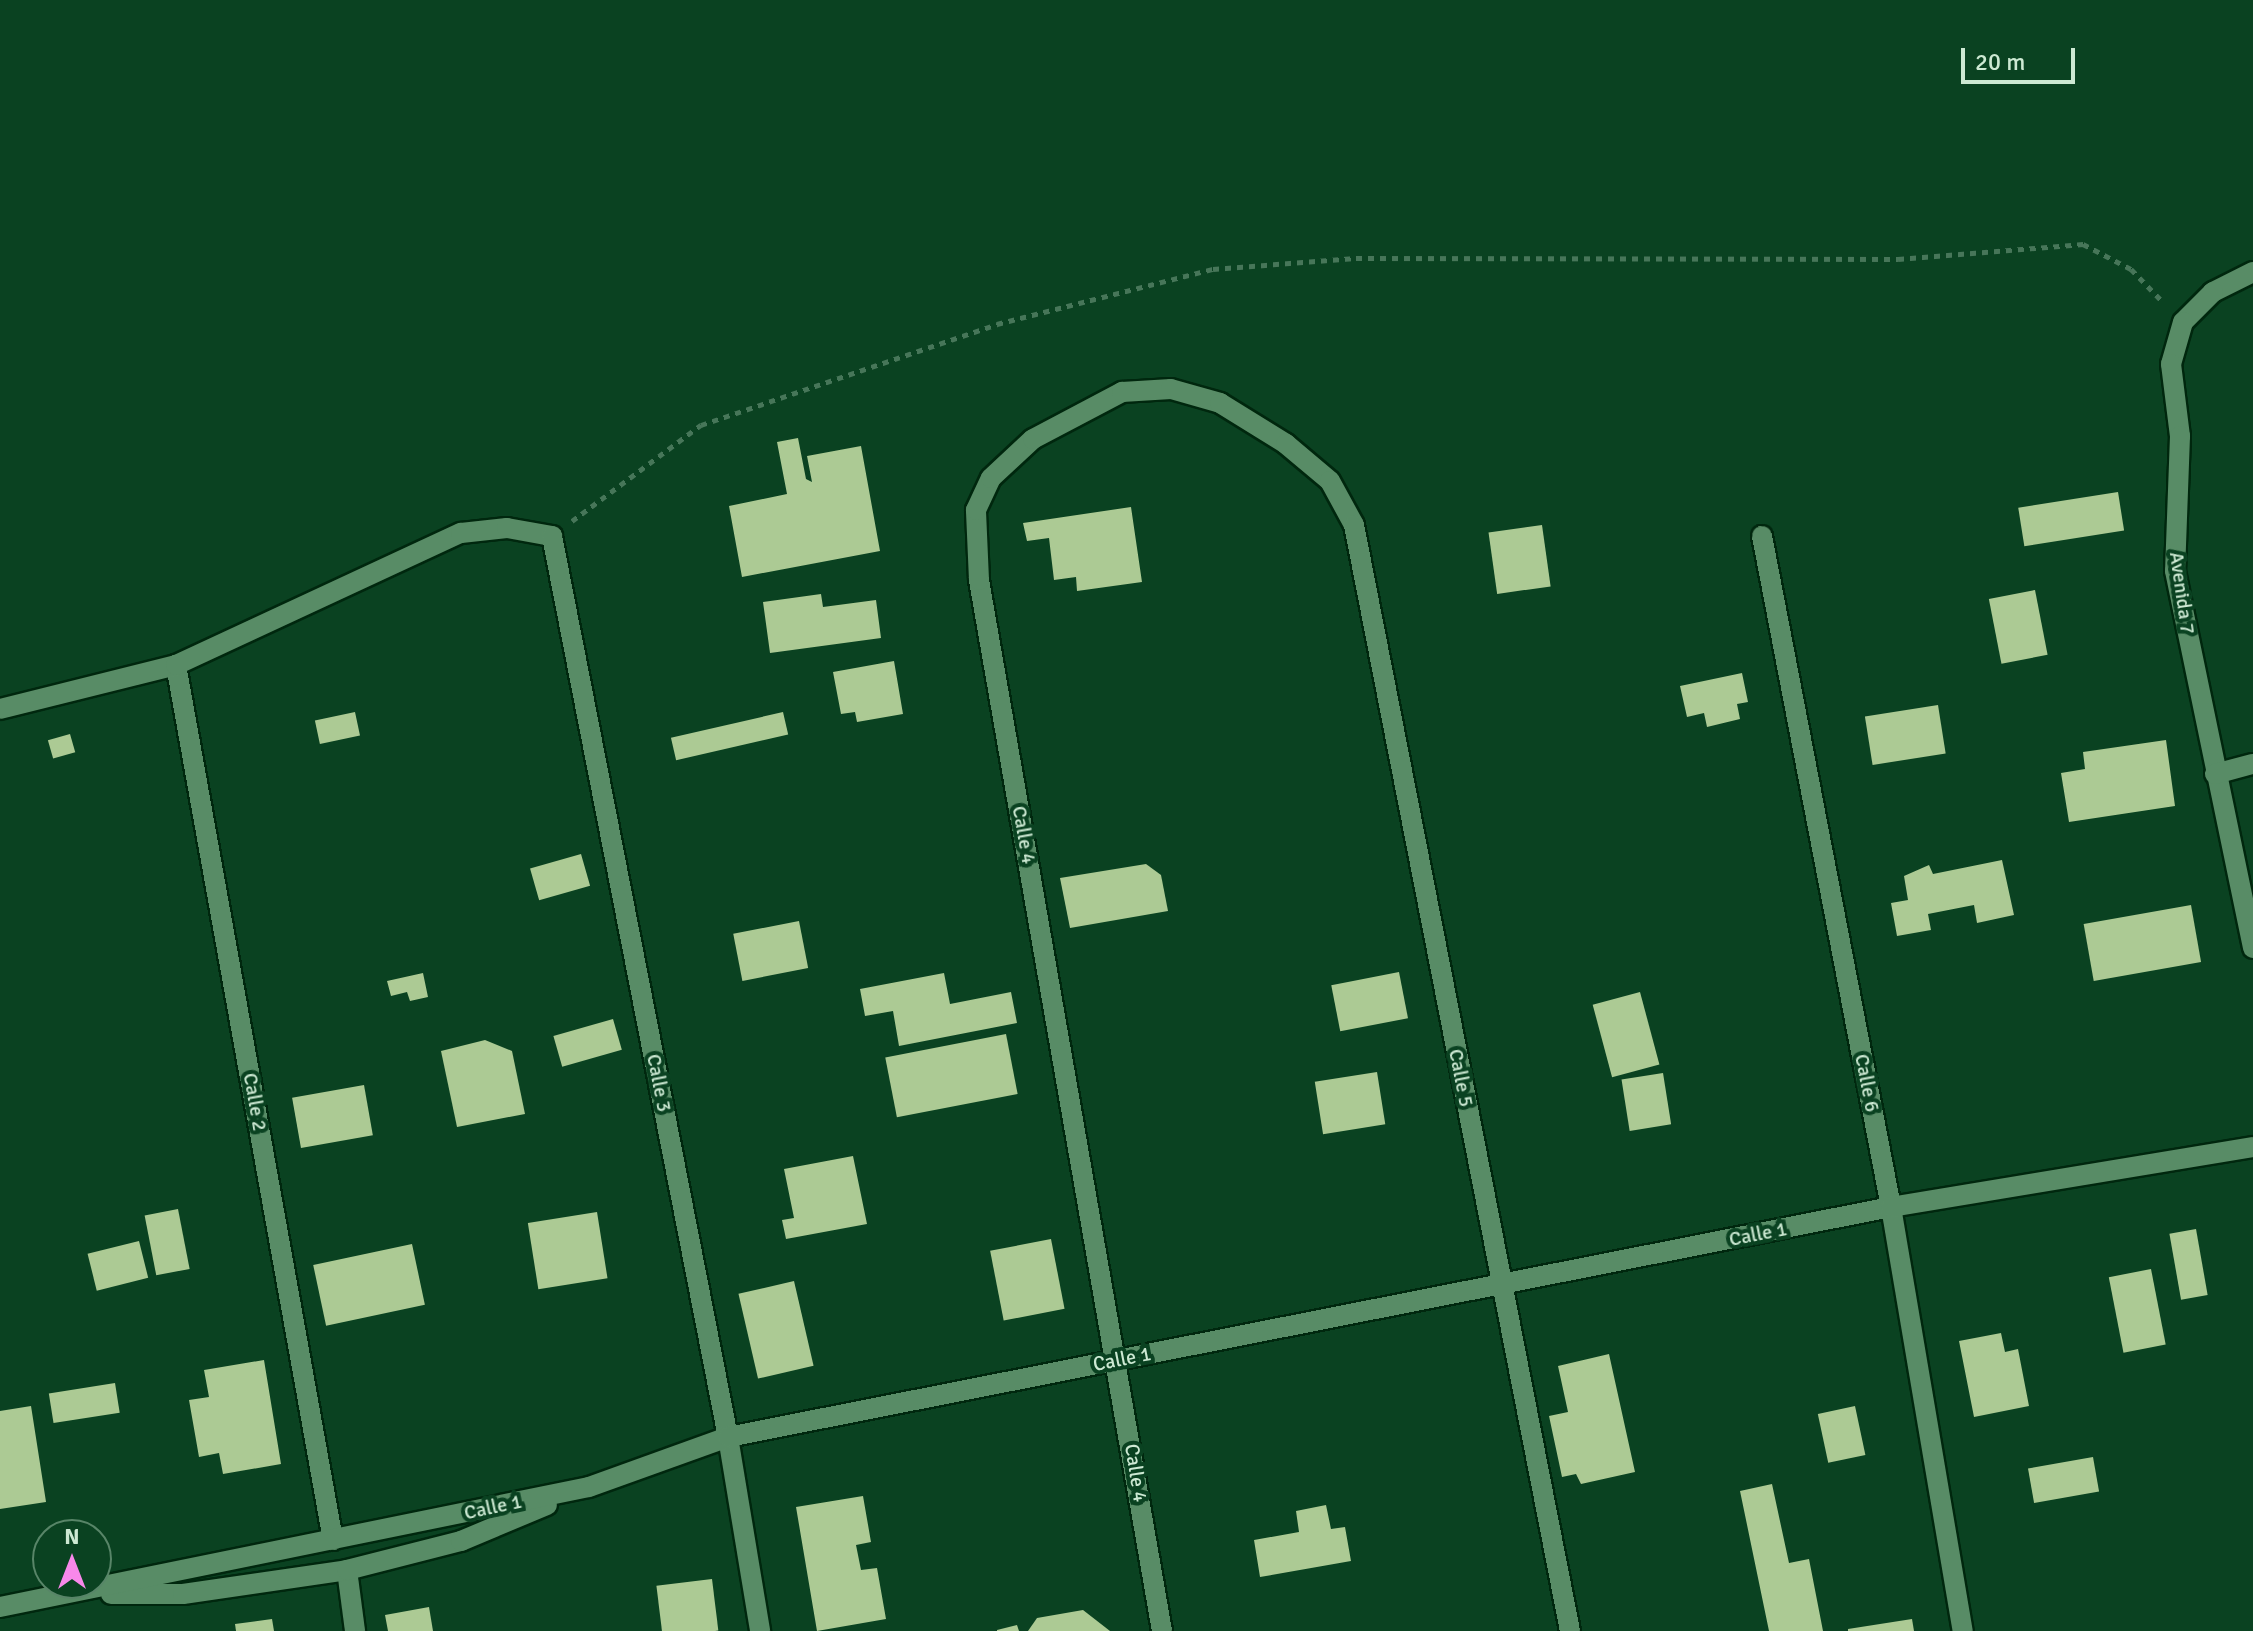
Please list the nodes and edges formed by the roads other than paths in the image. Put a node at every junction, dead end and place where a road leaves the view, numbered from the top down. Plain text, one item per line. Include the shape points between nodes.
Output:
1 (2253, 272) edge
2 (1354, 525) joint
3 (1762, 536) dead end
4 (176, 665) junction
5 (0, 709) edge
6 (2253, 764) edge
7 (2215, 774) junction
8 (2253, 948) edge
9 (2253, 1147) edge
10 (1891, 1207) junction
11 (1501, 1286) junction
12 (1117, 1360) junction
13 (728, 1437) junction
14 (589, 1487) junction
15 (333, 1540) junction
16 (347, 1570) junction
17 (112, 1585) edge
18 (112, 1594) edge
19 (41, 1599) edge
20 (0, 1607) edge
21 (355, 1631) edge
22 (760, 1631) edge
23 (1162, 1631) edge
24 (1570, 1631) edge
25 (1963, 1631) edge

1 - 7 street, Avenida 7 via 2213,292 2183,322 2171,364 2180,436 2175,571
2 - 11 street, Calle 5
2 - 12 street, Calle 4 via 1330,481 1286,444 1220,403 1171,389 1122,392 1033,439 991,478 976,510 979,580
3 - 10 street, Calle 6
4 - 5 street
4 - 13 street, Calle 3 via 461,533 507,528 552,536
4 - 15 street, Calle 2
6 - 7 street
7 - 8 street, Avenida 7
9 - 10 street, Calle 1
10 - 11 street, Calle 1
10 - 25 street, Calle 6
11 - 12 street, Calle 1
11 - 24 street, Calle 5
12 - 13 street, Calle 1
12 - 23 street, Calle 4
13 - 14 street, Calle 1
13 - 22 street, Calle 3
14 - 15 street, Calle 1
14 - 16 street via 461,1541
15 - 17 street, Calle 1
16 - 18 street via 183,1594
16 - 21 street
19 - 20 street, Calle 1

